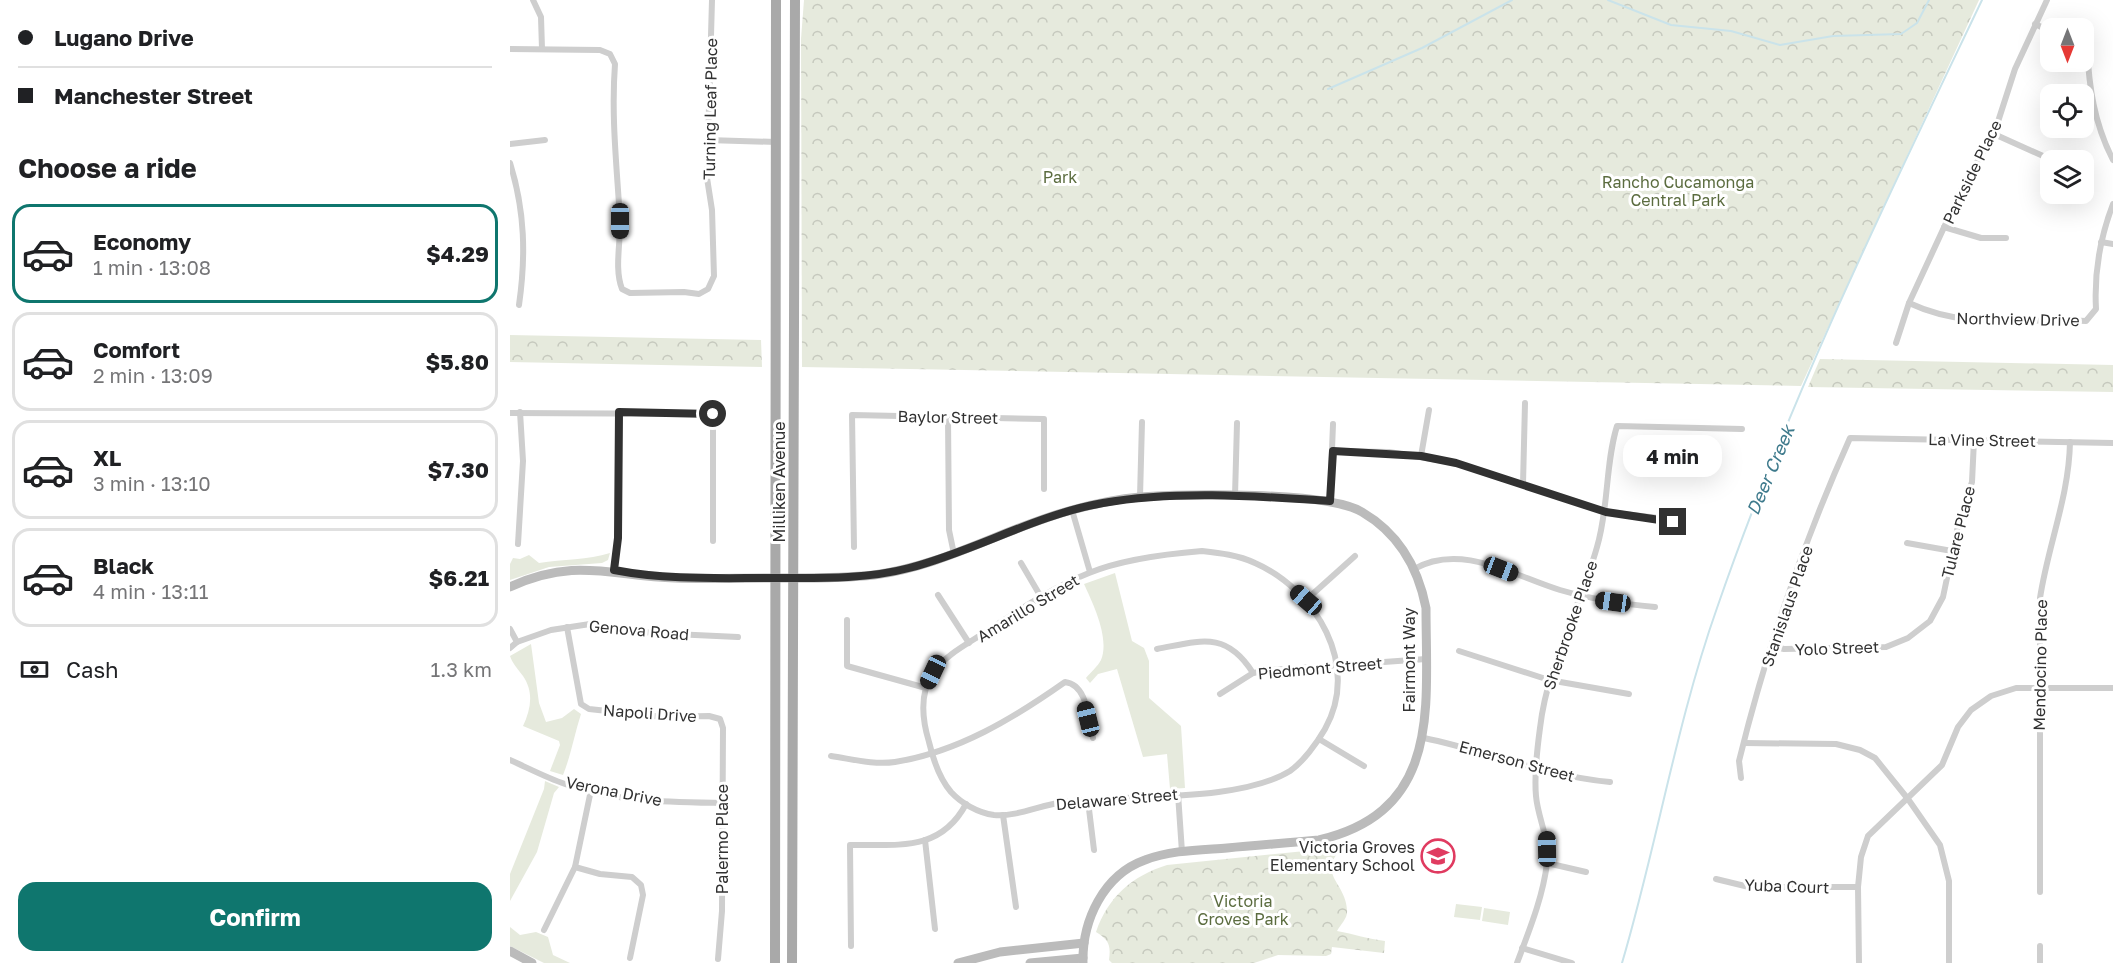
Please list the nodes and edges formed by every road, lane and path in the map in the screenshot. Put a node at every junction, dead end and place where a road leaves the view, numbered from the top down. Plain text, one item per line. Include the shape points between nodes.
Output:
1 (533, 0) edge
2 (712, 0) edge
3 (776, 0) edge
4 (795, 0) edge
5 (2047, 0) edge
6 (2035, 24) junction
7 (2040, 26) edge
8 (542, 49) junction
9 (510, 50) edge
10 (2089, 72) edge
11 (1994, 134) junction
12 (545, 140) dead end
13 (707, 140) junction
14 (777, 142) junction
15 (510, 144) edge
16 (2040, 155) edge
17 (2113, 159) edge
18 (510, 163) edge
19 (2113, 204) edge
20 (1944, 228) junction
21 (2006, 238) dead end
22 (2101, 242) junction
23 (2113, 244) edge
24 (1909, 303) junction
25 (519, 305) dead end
26 (1896, 343) dead end
27 (1525, 403) dead end
28 (1429, 410) dead end
29 (520, 412) junction
30 (619, 412) junction
31 (510, 413) edge
32 (948, 417) junction
33 (1142, 422) dead end
34 (1237, 423) dead end
35 (1333, 424) dead end
36 (1742, 429) dead end
37 (1850, 438) joint
38 (1974, 440) junction
39 (2070, 442) junction
40 (2113, 443) edge
41 (1333, 451) junction
42 (1421, 456) junction
43 (1523, 484) junction
44 (1044, 489) dead end
45 (1140, 497) junction
46 (1235, 497) junction
47 (1330, 501) junction
48 (1072, 510) junction
49 (1606, 512) junction
50 (1686, 525) dead end
51 (713, 541) dead end
52 (1907, 543) dead end
53 (518, 544) dead end
54 (854, 547) dead end
55 (1952, 551) junction
56 (954, 554) junction
57 (1355, 556) dead end
58 (1022, 563) dead end
59 (1414, 569) junction
60 (614, 570) junction
61 (1090, 572) junction
62 (775, 578) junction
63 (793, 578) junction
64 (510, 588) edge
65 (939, 595) dead end
66 (1582, 596) junction
67 (1041, 597) junction
68 (1306, 600) junction
69 (1655, 607) dead end
70 (847, 620) dead end
71 (1930, 621) joint
72 (567, 627) junction
73 (510, 629) edge
74 (738, 637) dead end
75 (517, 642) junction
76 (969, 643) junction
77 (1772, 646) junction
78 (510, 648) edge
79 (1157, 649) dead end
80 (1459, 651) dead end
81 (1426, 659) junction
82 (1337, 665) junction
83 (1253, 673) junction
84 (1549, 680) junction
85 (926, 688) junction
86 (2039, 688) junction
87 (2113, 688) edge
88 (1220, 694) dead end
89 (1629, 694) dead end
90 (720, 719) joint
91 (1093, 738) dead end
92 (1424, 738) junction
93 (1319, 739) junction
94 (1744, 743) junction
95 (931, 752) junction
96 (831, 756) dead end
97 (511, 763) edge
98 (1364, 766) dead end
99 (1537, 770) junction
100 (1741, 778) dead end
101 (1610, 782) dead end
102 (591, 790) junction
103 (1178, 794) junction
104 (1908, 799) junction
105 (1088, 801) junction
106 (722, 802) junction
107 (966, 804) junction
108 (1003, 815) junction
109 (925, 840) junction
110 (1094, 850) dead end
111 (1182, 852) junction
112 (1547, 863) junction
113 (575, 867) junction
114 (1587, 872) dead end
115 (1716, 879) dead end
116 (1858, 887) junction
117 (2040, 892) dead end
118 (1016, 907) dead end
119 (935, 929) dead end
120 (544, 930) dead end
121 (1083, 943) junction
122 (2040, 945) dead end
123 (851, 946) dead end
124 (1522, 948) junction
125 (510, 951) edge
126 (630, 958) dead end
127 (718, 959) dead end
128 (1083, 961) edge
129 (532, 963) edge
130 (775, 963) edge
131 (792, 963) edge
132 (958, 963) edge
133 (1030, 963) edge
134 (1517, 963) edge
135 (1572, 963) edge
136 (1859, 963) edge
137 (1949, 963) edge
138 (2040, 963) edge

1 - 8 street via 541,17
2 - 13 street, Turning Leaf Place
3 - 14 main road, Milliken Avenue
4 - 63 main road, Milliken Avenue
5 - 6 street, Parkside Place
6 - 7 street
6 - 11 street, Parkside Place via 2015,69
8 - 9 street
8 - 13 street, Turning Leaf Place via 600,50 610,54 615,64 618,279 630,293 699,294 708,289 714,276
10 - 17 street via 2090,96 2102,138
11 - 16 street
11 - 20 street, Parkside Place via 1965,182
12 - 15 street
13 - 14 street
14 - 62 main road, Milliken Avenue
18 - 25 street via 523,224
19 - 22 street
20 - 21 street via 1982,238
20 - 24 street, Parkside Place
22 - 23 street
22 - 24 street, Northview Drive via 2096,309 2086,321 1946,318
24 - 26 street, Parkside Place
27 - 43 street
28 - 42 street
29 - 30 street
29 - 31 street
29 - 53 street
30 - 51 street via 713,414
30 - 60 street
32 - 44 street, Baylor Street via 1044,419
32 - 54 street, Baylor Street via 852,416
32 - 56 street
33 - 45 street
34 - 46 street
35 - 41 street
36 - 49 street, Sherbrooke Place via 1617,426 1612,441
37 - 38 street, La Vine Street
37 - 77 street, Stanislaus Place
38 - 39 street, La Vine Street
38 - 55 street, Tulare Place via 1972,482
39 - 40 street, La Vine Street
39 - 86 street, Mendocino Place via 2066,492 2044,567 2040,598
41 - 42 street
41 - 47 street
42 - 43 street
43 - 49 street
45 - 46 street, Fairmont Way
45 - 48 street, Fairmont Way
46 - 47 street, Fairmont Way
47 - 59 street, Fairmont Way via 1360,511 1382,526 1401,546
48 - 56 street, Fairmont Way
48 - 61 street
49 - 50 street
49 - 66 street, Sherbrooke Place
52 - 55 street
55 - 71 street, Tulare Place via 1942,597
56 - 63 street, Fairmont Way via 874,574
57 - 68 street
58 - 67 street
59 - 66 street via 1433,560 1461,559
59 - 81 street, Fairmont Way via 1426,608
60 - 62 street, Fairmont Way via 675,578
60 - 64 street, Fairmont Way via 552,573
61 - 67 street, Amarillo Street
61 - 68 street, Amarillo Street via 1150,557 1202,551 1222,553 1258,564
62 - 63 street, Fairmont Way
62 - 130 main road, Milliken Avenue
63 - 131 main road, Milliken Avenue
65 - 76 street
66 - 69 street
66 - 84 street, Sherbrooke Place
67 - 76 street, Amarillo Street
68 - 82 street, Amarillo Street via 1327,631
70 - 85 street via 847,666
71 - 77 street, Yolo Street via 1908,638 1886,647
72 - 74 street, Genova Road via 590,624 652,633
72 - 75 street, Genova Road
72 - 90 street, Napoli Drive via 580,704 663,717
73 - 75 street
75 - 78 street, Genova Road
76 - 85 street, Amarillo Street via 940,665
77 - 94 street, Stanislaus Place
79 - 83 street via 1197,641 1221,643 1234,650
80 - 84 street
81 - 82 street, Piedmont Street
81 - 92 street, Fairmont Way
82 - 83 street, Piedmont Street
82 - 93 street, Delaware Street via 1335,706
83 - 88 street, Piedmont Street
84 - 89 street
84 - 99 street, Sherbrooke Place
85 - 95 street, Amarillo Street via 922,708
86 - 87 street
86 - 104 street via 2016,688 1990,696 1971,710 1958,727 1942,765
86 - 117 street, Mendocino Place
90 - 106 street, Palermo Place
91 - 95 street via 1081,690 1074,683 1065,682 987,733
92 - 99 street, Emerson Street
92 - 111 street, Fairmont Way via 1413,768 1395,798 1353,830 1319,840
93 - 98 street
93 - 103 street, Delaware Street via 1292,770 1256,786
94 - 100 street, Stanislaus Place via 1739,761
94 - 104 street via 1836,744 1860,750 1875,758
95 - 96 street via 895,762
95 - 107 street, Delaware Street via 942,780
97 - 102 street, Verona Drive via 566,785
99 - 101 street, Emerson Street
99 - 112 street, Sherbrooke Place via 1536,798 1546,835
102 - 106 street, Verona Drive via 657,801
102 - 113 street
103 - 105 street, Delaware Street
103 - 111 street
104 - 116 street via 1868,836
104 - 137 street via 1934,833 1947,870
105 - 108 street, Delaware Street via 1045,805
105 - 110 street
106 - 127 street, Palermo Place
107 - 108 street, Delaware Street via 992,815
107 - 109 street via 959,817
108 - 118 street
109 - 119 street
109 - 123 street via 901,845 850,845
111 - 121 street, Fairmont Way via 1145,860 1116,879 1093,910
112 - 114 street
112 - 124 street, Sherbrooke Place
113 - 120 street
113 - 126 street via 632,877 641,885 643,895
115 - 116 street, Yuba Court via 1749,887
116 - 136 street
121 - 128 street, Fairmont Way
121 - 132 street via 1000,952
122 - 138 street
124 - 134 street, Sherbrooke Place
124 - 135 street
125 - 129 street
128 - 133 street

